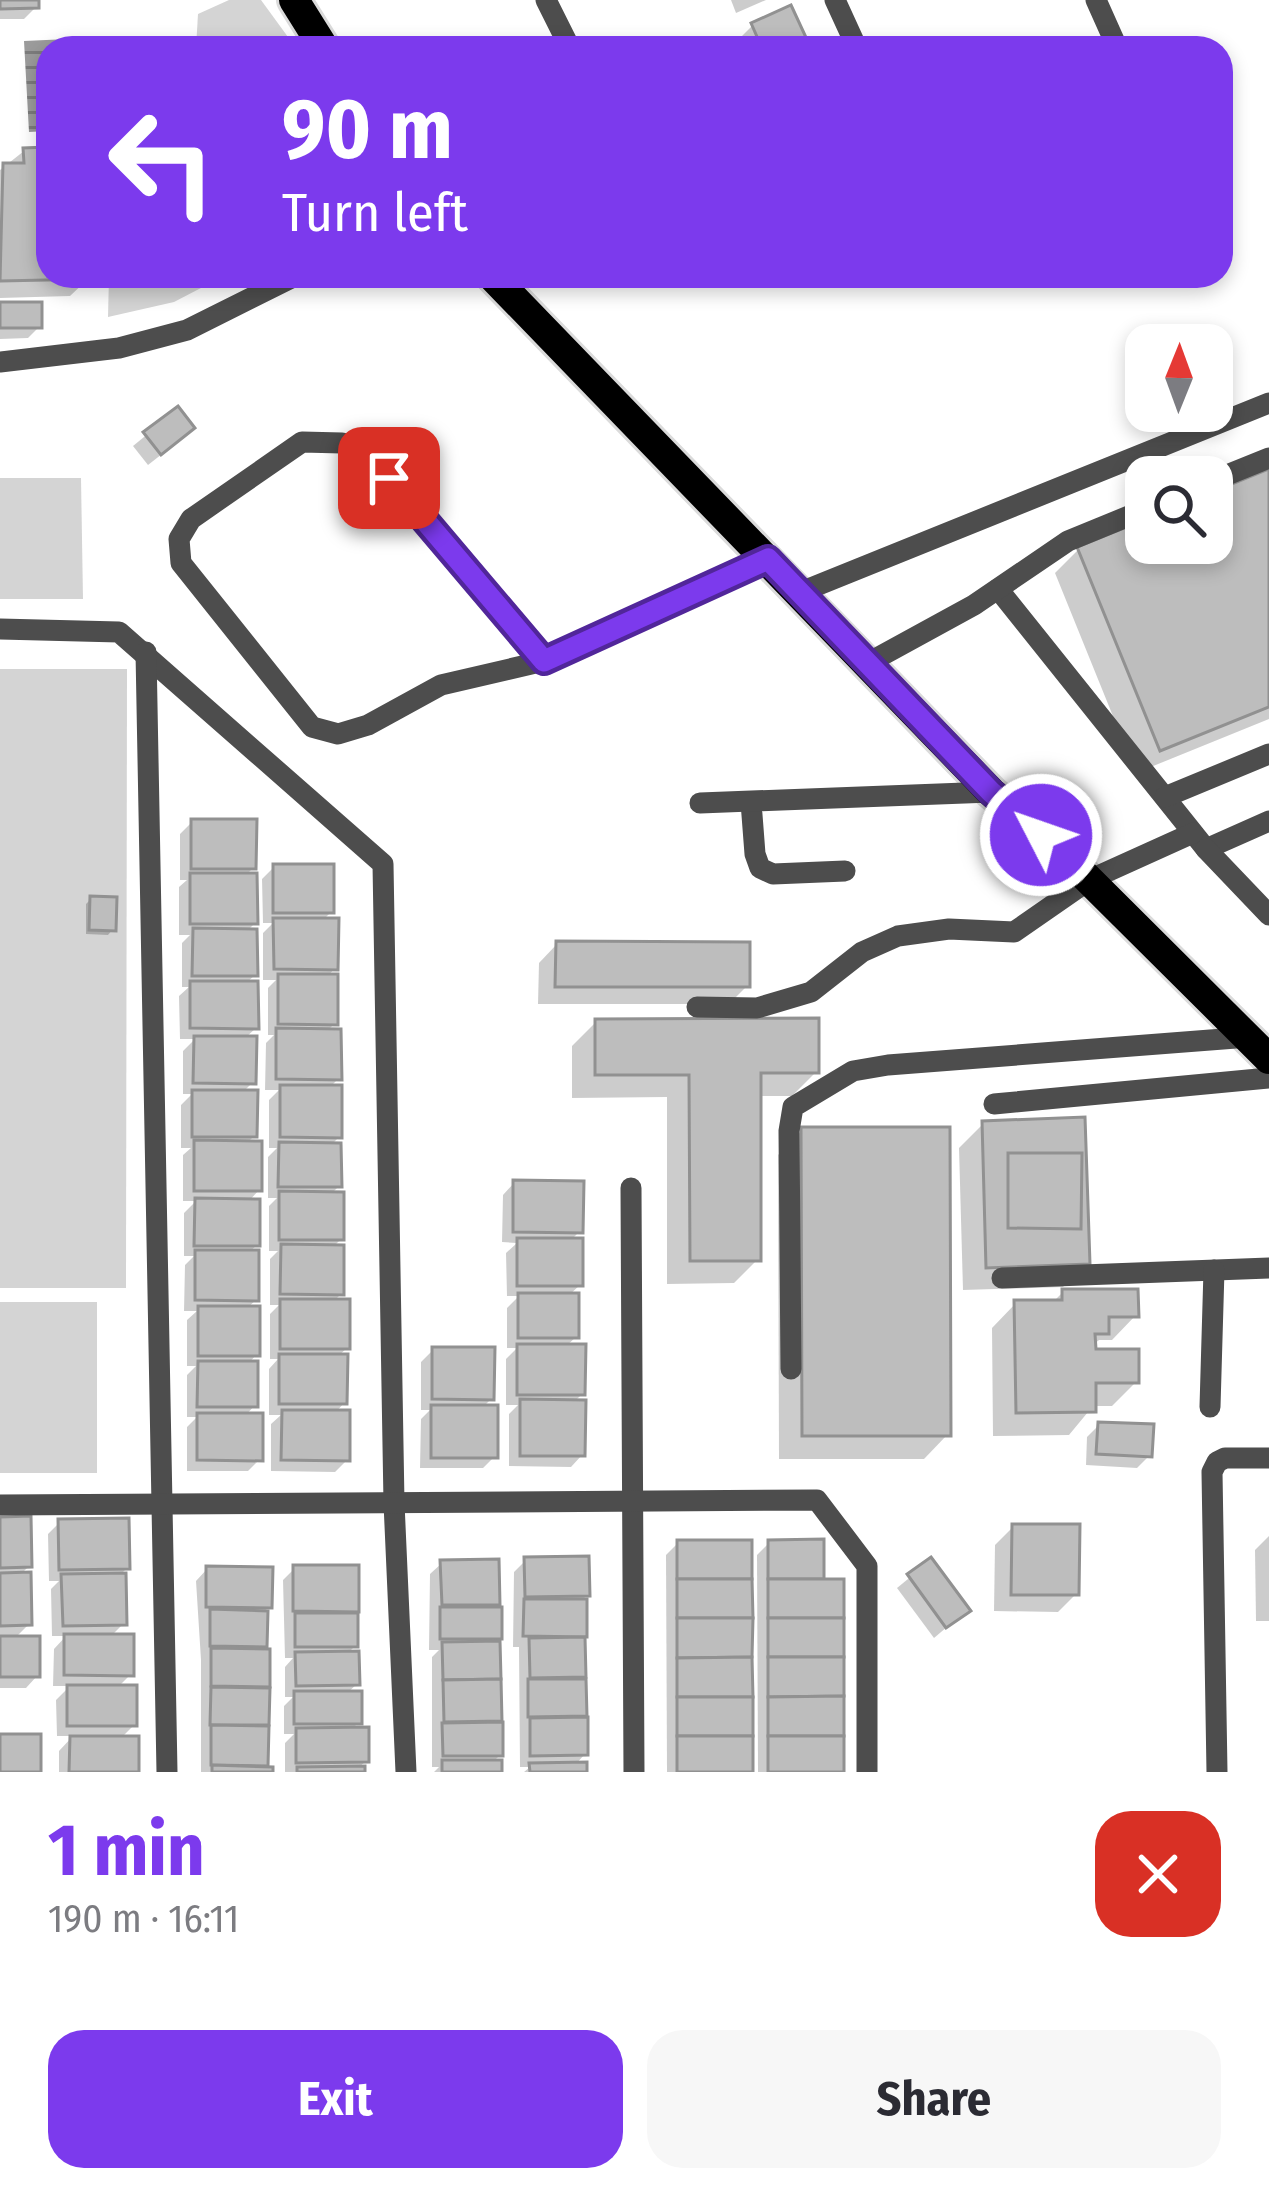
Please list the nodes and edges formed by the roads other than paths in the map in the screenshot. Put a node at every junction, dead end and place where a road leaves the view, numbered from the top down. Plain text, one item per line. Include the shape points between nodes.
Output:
1 (294, 0) edge
2 (546, 0) edge
3 (835, 0) edge
4 (1096, 0) edge
5 (316, 36) edge
6 (564, 36) edge
7 (851, 36) edge
8 (1112, 36) edge
9 (271, 288) edge
10 (504, 288) edge
11 (0, 362) edge
12 (1269, 403) edge
13 (1269, 458) edge
14 (1233, 473) edge
15 (1125, 517) edge
16 (768, 559) junction
17 (998, 589) junction
18 (801, 592) junction
19 (0, 629) edge
20 (146, 652) junction
21 (544, 661) junction
22 (868, 663) junction
23 (1269, 754) edge
24 (991, 792) junction
25 (1165, 797) junction
26 (751, 802) junction
27 (700, 803) dead end
28 (1269, 821) edge
29 (1199, 841) junction
30 (845, 871) dead end
31 (1089, 880) junction
32 (1269, 915) edge
33 (697, 1007) dead end
34 (1259, 1048) edge
35 (1269, 1078) edge
36 (994, 1104) dead end
37 (631, 1188) dead end
38 (1269, 1268) edge
39 (1214, 1270) junction
40 (1002, 1278) dead end
41 (790, 1369) dead end
42 (1210, 1407) dead end
43 (1269, 1458) edge
44 (633, 1501) junction
45 (394, 1503) junction
46 (163, 1504) junction
47 (0, 1505) edge
48 (167, 1772) edge
49 (406, 1772) edge
50 (634, 1772) edge
51 (866, 1772) edge
52 (1216, 1772) edge

1 - 5 main road
2 - 6 street
3 - 7 street
4 - 8 street
9 - 11 street via 188,330 119,348
10 - 16 main road
12 - 18 street
13 - 14 street
15 - 17 street via 1068,541
16 - 18 main road
16 - 21 street
17 - 22 street
17 - 25 street
18 - 22 main road
19 - 20 street via 119,632
20 - 45 street via 383,863
20 - 46 street
21 - 21 street via 441,685 338,734 312,728 181,563 179,539 191,519 302,442 342,443 389,478
22 - 24 main road
23 - 25 street
24 - 26 street
24 - 31 main road
25 - 29 street
26 - 27 street
26 - 30 street via 760,868
28 - 29 street
29 - 31 street
29 - 32 street
31 - 33 street via 1014,932 898,936 862,952 812,992 757,1008
31 - 34 main road
34 - 41 street via 888,1065 853,1071 793,1107
35 - 36 street
37 - 44 street
38 - 39 street
39 - 40 street
39 - 42 street
43 - 52 street via 1225,1458 1212,1472
44 - 45 street
44 - 50 street
44 - 51 street via 818,1500 867,1565
45 - 46 street
45 - 49 street
46 - 47 street
46 - 48 street

